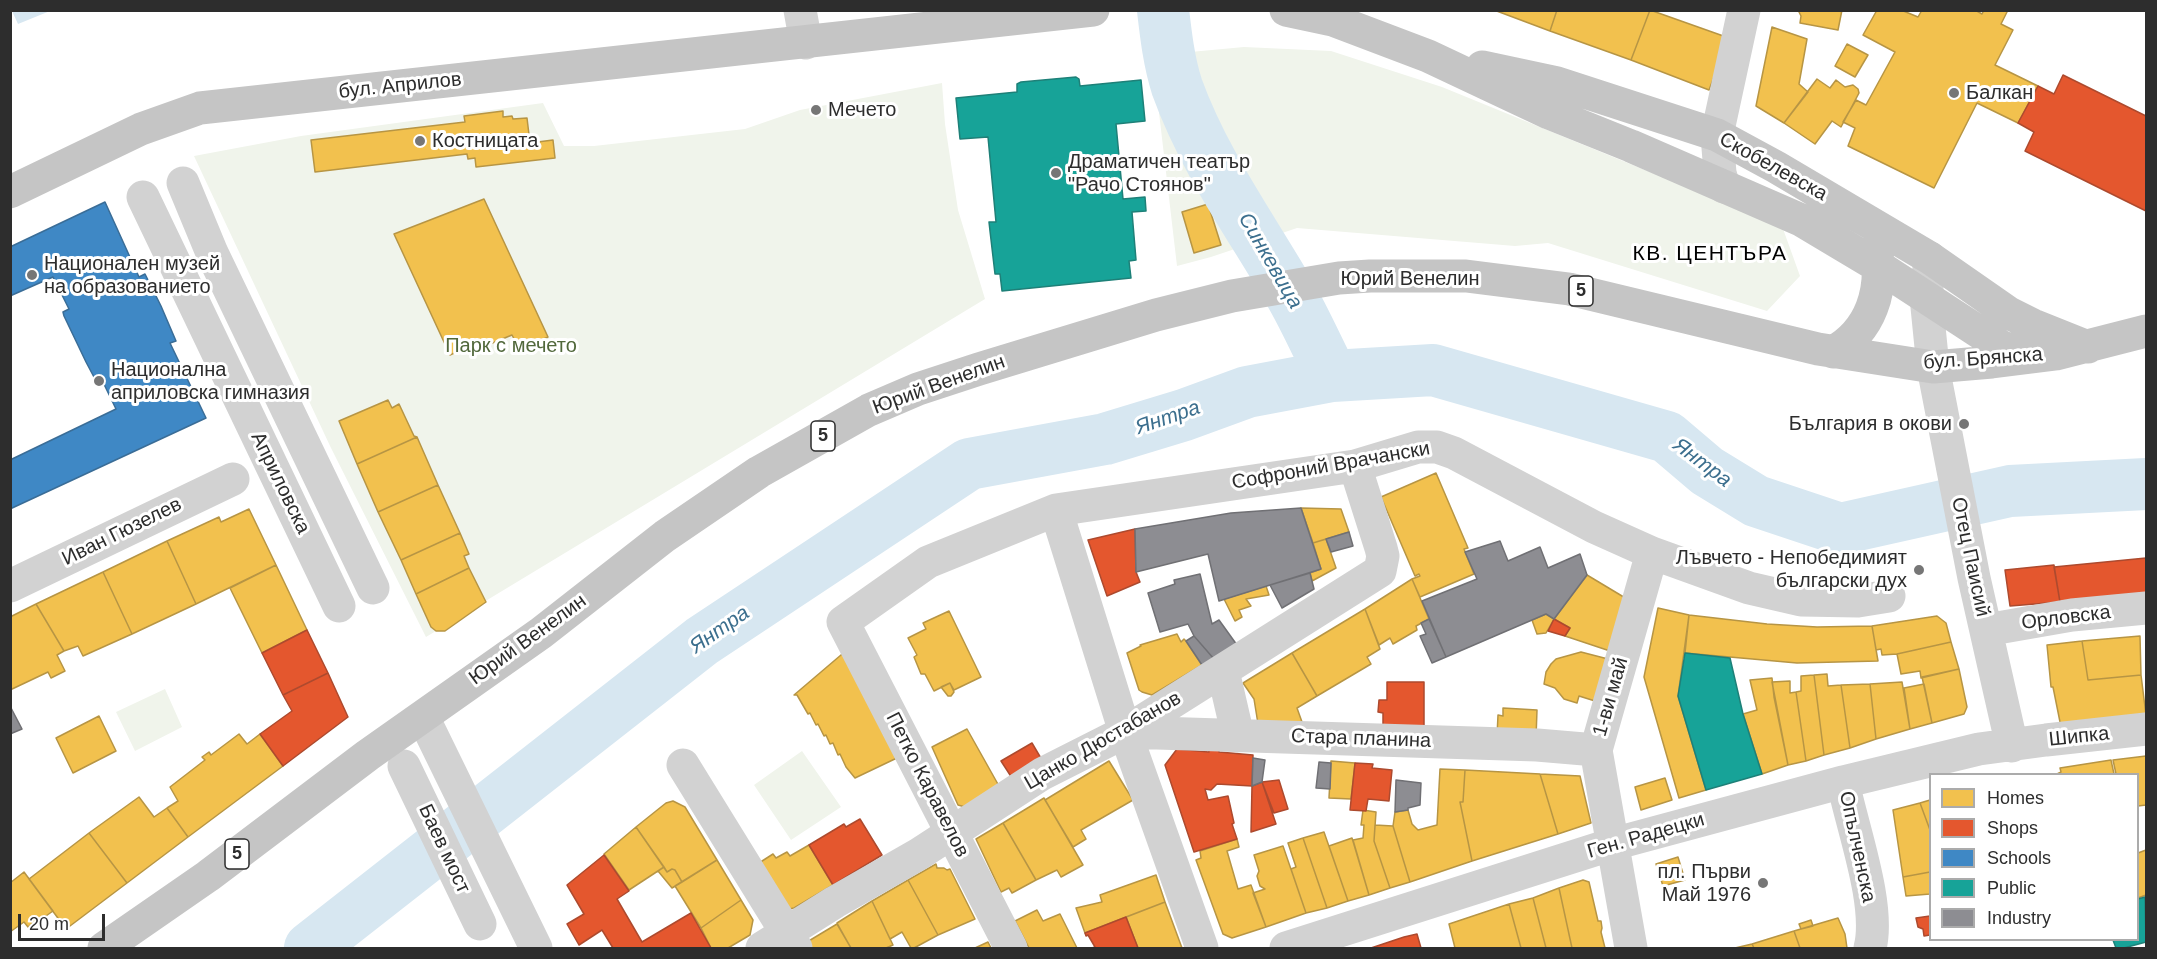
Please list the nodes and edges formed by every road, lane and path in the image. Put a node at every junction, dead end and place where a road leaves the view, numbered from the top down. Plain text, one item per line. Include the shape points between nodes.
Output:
1 (800, 10) edge
2 (1093, 10) edge
3 (1286, 10) edge
4 (1744, 10) edge
5 (806, 43) junction
6 (1428, 56) junction
7 (1717, 135) junction
8 (183, 183) dead end
9 (1724, 187) junction
10 (10, 192) edge
11 (143, 197) dead end
12 (1870, 223) junction
13 (1930, 258) junction
14 (1878, 266) junction
15 (1926, 297) junction
16 (2146, 331) edge
17 (2088, 347) junction
18 (1826, 351) junction
19 (2036, 357) junction
20 (1933, 367) junction
21 (1355, 466) junction
22 (232, 479) dead end
23 (1056, 510) junction
24 (1652, 553) junction
25 (10, 586) edge
26 (373, 588) dead end
27 (1889, 596) dead end
28 (339, 606) dead end
29 (2146, 608) edge
30 (843, 622) joint
31 (1986, 630) junction
32 (1223, 671) junction
33 (423, 717) junction
34 (2146, 729) edge
35 (1125, 732) junction
36 (1238, 736) junction
37 (2012, 746) junction
38 (1596, 750) junction
39 (683, 765) dead end
40 (406, 769) dead end
41 (1844, 782) junction
42 (951, 832) junction
43 (1613, 844) junction
44 (480, 924) dead end
45 (1198, 937) edge
46 (781, 943) edge
47 (104, 948) edge
48 (536, 948) edge
49 (1011, 948) edge
50 (1286, 948) edge
51 (1631, 948) edge
52 (1870, 948) edge

1 - 5 street
2 - 5 main road
3 - 6 main road, Скобелевска via 1333,20
4 - 7 street
5 - 10 main road, бул. Априлов via 200,108 141,129
6 - 7 main road, Скобелевска via 1557,83
6 - 9 main road, Скобелевска via 1548,113
7 - 9 street
7 - 12 main road, Скобелевска
8 - 26 street, Априловска
9 - 14 main road, Скобелевска via 1801,220
11 - 28 street, Априловска
12 - 13 main road, Скобелевска
12 - 14 main road
13 - 15 street, Отец Паисий
13 - 17 main road, Скобелевска via 2009,313
14 - 15 main road, Скобелевска
14 - 18 main road via 1876,296 1862,327 1852,339
15 - 19 main road, Скобелевска via 2002,347
15 - 20 street, Отец Паисий
16 - 17 main road, бул. Брянска / 5
17 - 19 main road, бул. Брянска / 5
18 - 20 main road, бул. Брянска / 5
18 - 33 main road, Юрий Венелин / 5 via 1569,289 1466,276 1339,278 1232,296 1155,315 918,389 868,410 759,472 665,536 541,633
19 - 20 main road, бул. Брянска / 5
20 - 31 street, Отец Паисий
21 - 23 street, Софроний Врачански
21 - 24 street, Софроний Врачански via 1418,447 1437,447
21 - 32 street, Цанко Дюстабанов via 1382,548 1380,571
22 - 25 street, Иван Гюзелев
23 - 30 street, Софроний Врачански via 928,562
23 - 35 street
24 - 27 street, Софроний Врачански via 1776,596 1858,601
24 - 38 street, 1-ви май
29 - 31 street, Орловска via 2072,615
30 - 42 street, Петко Каравелов
31 - 37 street, Отец Паисий
32 - 35 street, Цанко Дюстабанов
32 - 36 street
33 - 47 main road, Юрий Венелин / 5
33 - 48 street
34 - 37 street, Шипка
35 - 36 street, Стара планина
35 - 42 street, Цанко Дюстабанов via 1042,774
35 - 45 street
36 - 38 street, Стара планина via 1527,744
37 - 41 street, Ген. Радецки via 1979,749
38 - 43 street, 1-ви май
39 - 46 street
40 - 44 street, Баев мост
41 - 43 street, Ген. Радецки
41 - 52 street, Опълченска via 1871,912
42 - 46 street, Цанко Дюстабанов via 835,902
42 - 49 street, Петко Каравелов
43 - 50 street, Ген. Радецки
43 - 51 street, 1-ви май

